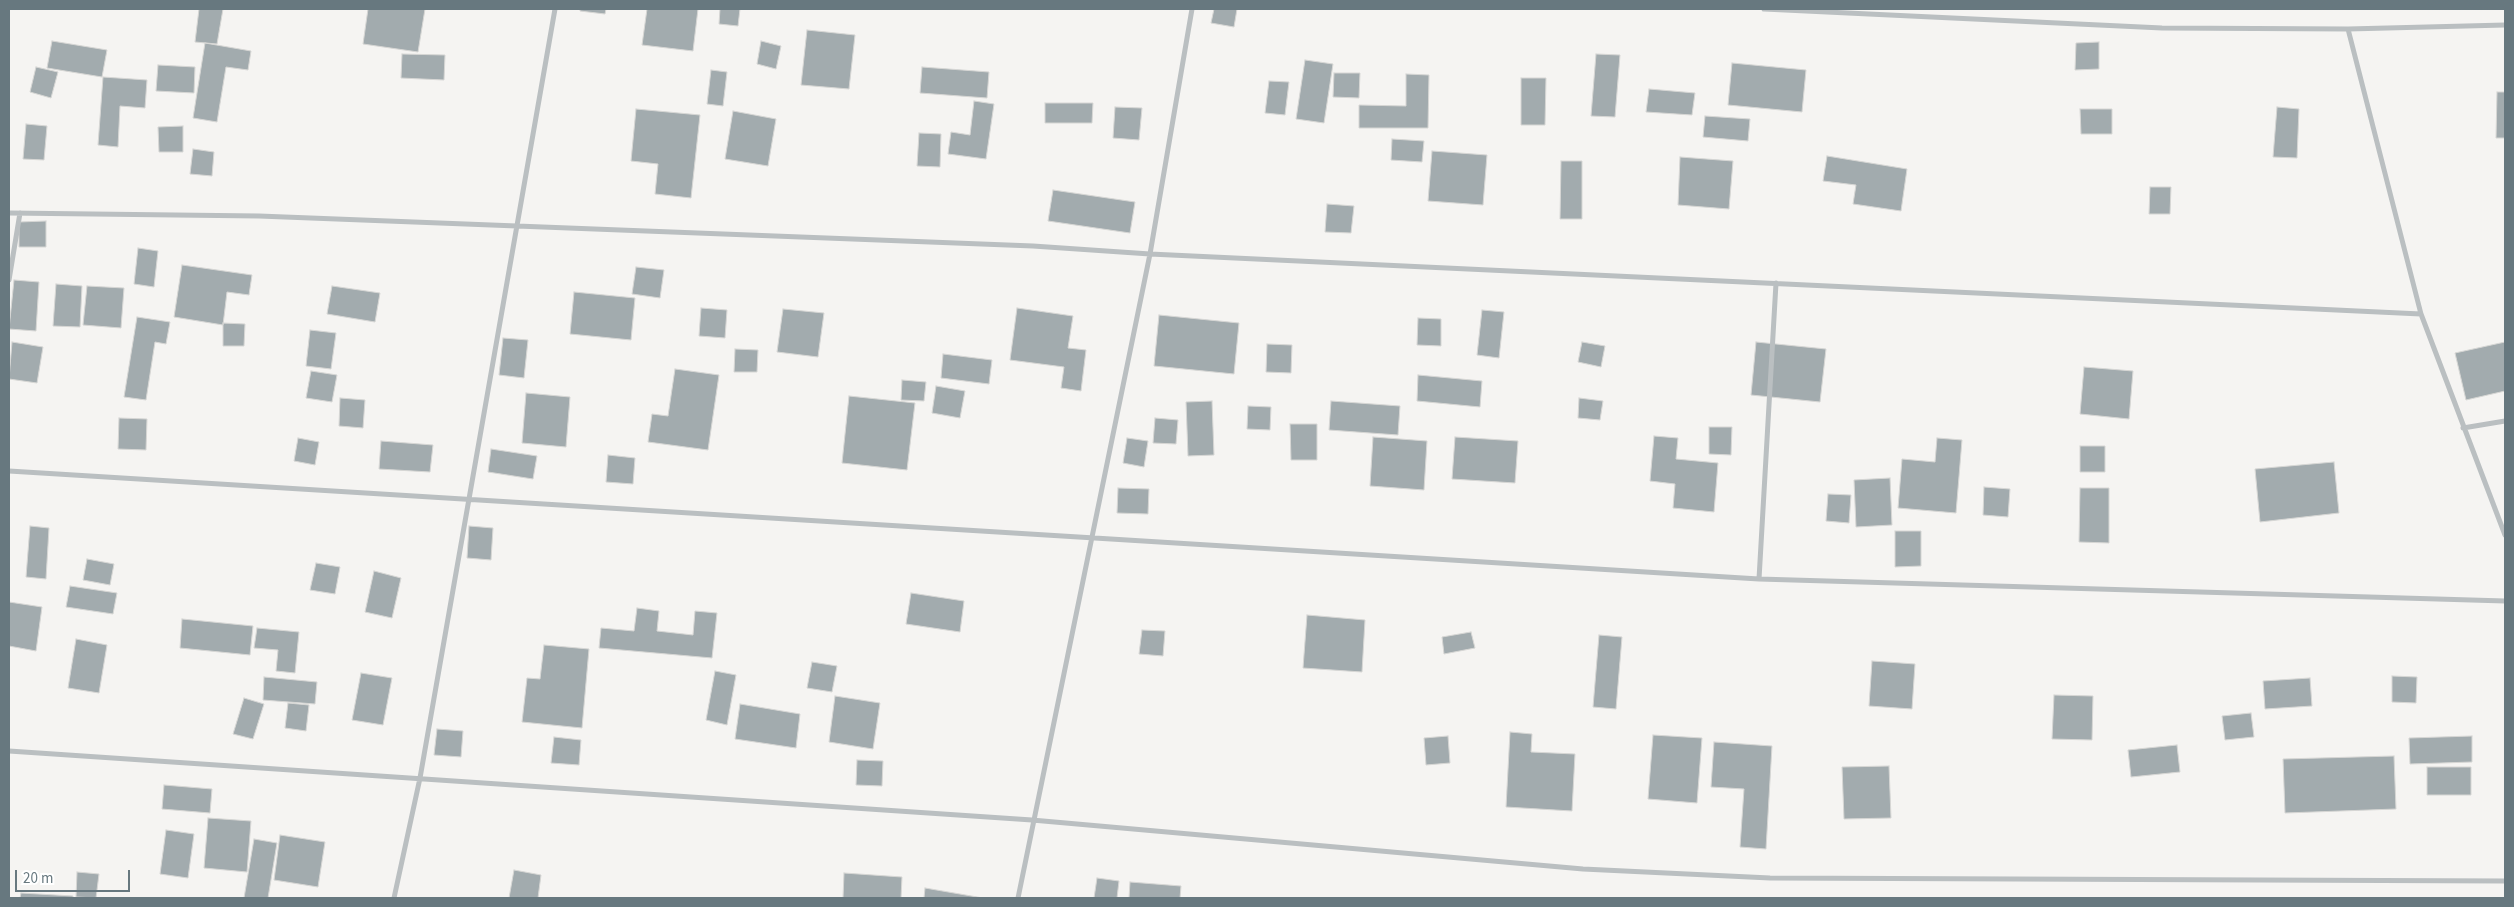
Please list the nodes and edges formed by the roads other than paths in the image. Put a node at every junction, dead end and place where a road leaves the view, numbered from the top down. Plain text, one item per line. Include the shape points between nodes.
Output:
1 (556, 9) edge
2 (1192, 9) edge
3 (1764, 9) edge
4 (2505, 25) edge
5 (2348, 29) junction
6 (9, 213) edge
7 (20, 213) junction
8 (517, 226) junction
9 (1150, 254) junction
10 (9, 280) edge
11 (1776, 283) junction
12 (2421, 314) junction
13 (2505, 421) edge
14 (2463, 428) junction
15 (9, 471) edge
16 (469, 500) junction
17 (1092, 536) junction
18 (2505, 536) edge
19 (1759, 579) junction
20 (2505, 601) edge
21 (9, 751) edge
22 (420, 778) junction
23 (1032, 820) junction
24 (2505, 881) edge
25 (394, 898) edge
26 (1018, 898) edge

1 - 8 street
2 - 9 street
3 - 5 street via 2162,28
4 - 5 street
5 - 12 street
6 - 7 street
7 - 8 street via 259,216
7 - 10 street
8 - 9 street via 1033,246
8 - 16 street
9 - 11 street
9 - 17 street
11 - 12 street
11 - 19 street
12 - 14 street
13 - 14 street
14 - 18 street
15 - 16 street
16 - 17 street
16 - 22 street
17 - 19 street
17 - 23 street
19 - 20 street
21 - 22 street
22 - 23 street
22 - 25 street
23 - 24 street via 1583,869 1770,878
23 - 26 street

